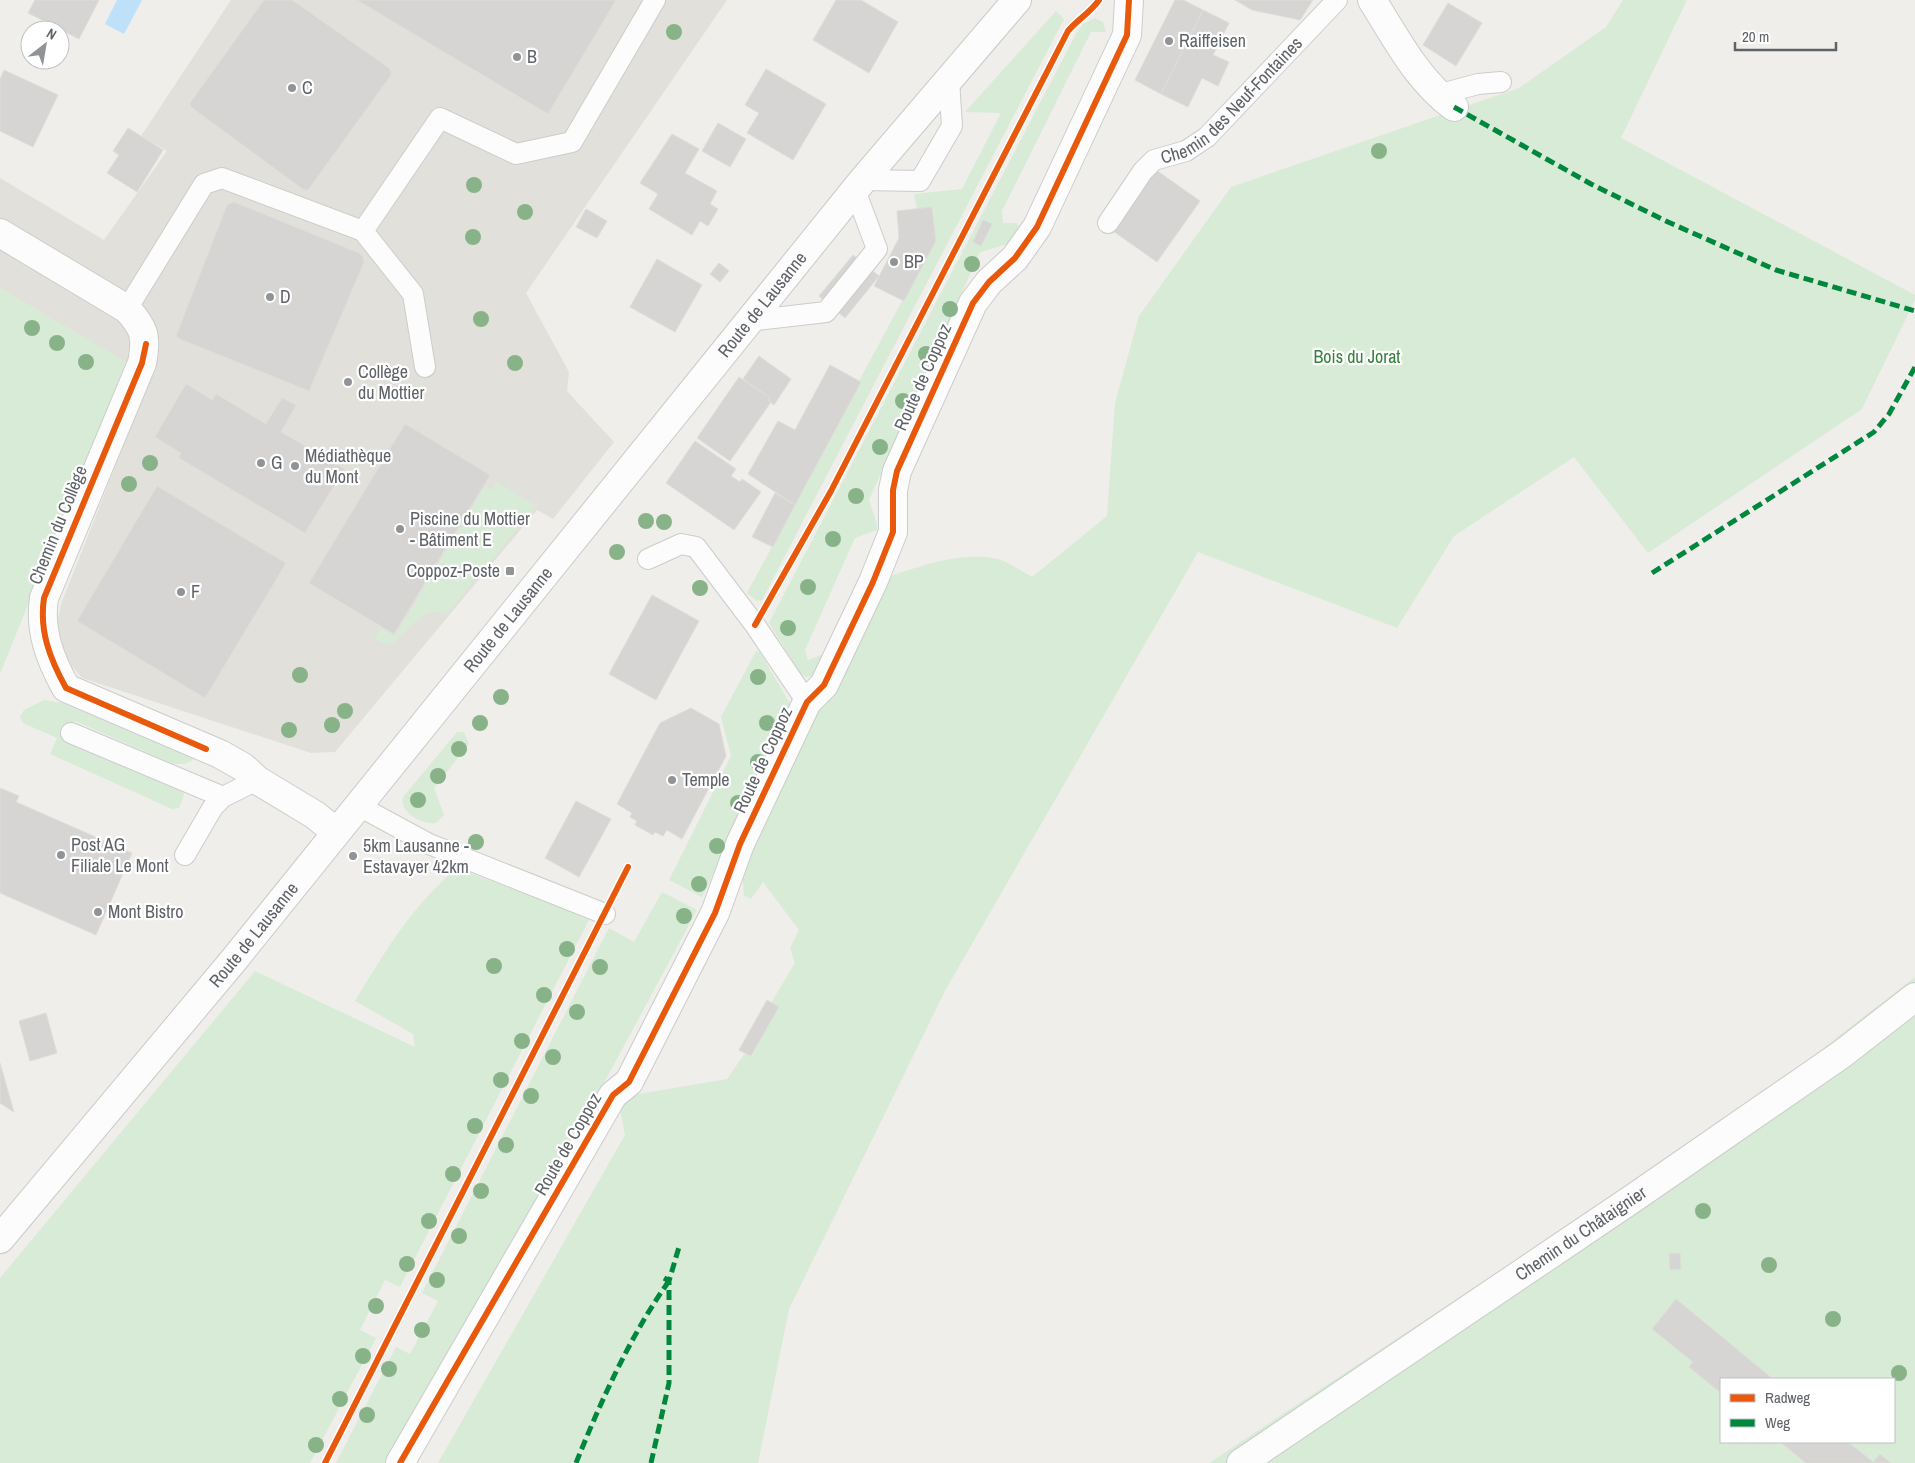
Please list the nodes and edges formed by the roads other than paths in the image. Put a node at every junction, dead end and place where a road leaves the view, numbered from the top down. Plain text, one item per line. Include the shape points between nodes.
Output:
1 (654, 0) edge
2 (1017, 0) edge
3 (1129, 0) edge
4 (1337, 0) edge
5 (1372, 0) edge
6 (949, 80) junction
7 (1501, 82) dead end
8 (1445, 101) joint
9 (859, 185) junction
10 (1108, 222) dead end
11 (363, 231) junction
12 (0, 233) edge
13 (127, 309) junction
14 (748, 321) junction
15 (424, 367) dead end
16 (648, 559) dead end
17 (807, 702) junction
18 (71, 733) dead end
19 (257, 780) junction
20 (223, 797) junction
21 (357, 805) junction
22 (336, 832) junction
23 (185, 855) dead end
24 (606, 914) dead end
25 (1915, 997) edge
26 (0, 1239) edge
27 (400, 1463) edge
28 (1241, 1463) edge

1 - 11 lane via 572,142 516,154 440,118
2 - 6 street, Route de Lausanne
3 - 17 street, Route de Coppoz via 1127,35 1038,227 1015,258 989,282 973,303 897,471 893,490 893,532 873,582 824,684
4 - 10 lane, Chemin des Neuf-Fontaines via 1207,136 1186,151 1154,160
5 - 8 street via 1422,78
6 - 9 street, Route de Lausanne
6 - 9 lane via 952,126 920,181
7 - 8 lane via 1478,84
9 - 14 street, Route de Lausanne
9 - 14 lane via 877,249 826,312
11 - 13 lane via 222,178 204,184
11 - 15 lane via 413,294
12 - 13 street, Chemin du Collège
13 - 19 street, Chemin du Collège via 138,321 146,344 142,363 44,598 44,637 66,688 220,754 243,767
14 - 21 street, Route de Lausanne
16 - 17 lane via 682,544 696,547 755,625
17 - 27 street, Route de Coppoz via 740,844 715,913 631,1078 613,1096
18 - 20 lane
19 - 20 lane
19 - 22 street, Chemin du Collège via 315,815
20 - 23 lane via 214,806
21 - 22 street, Route de Lausanne
21 - 24 lane via 429,844
22 - 26 street, Route de Lausanne via 233,961
25 - 28 street, Chemin du Châtaignier via 1842,1054

